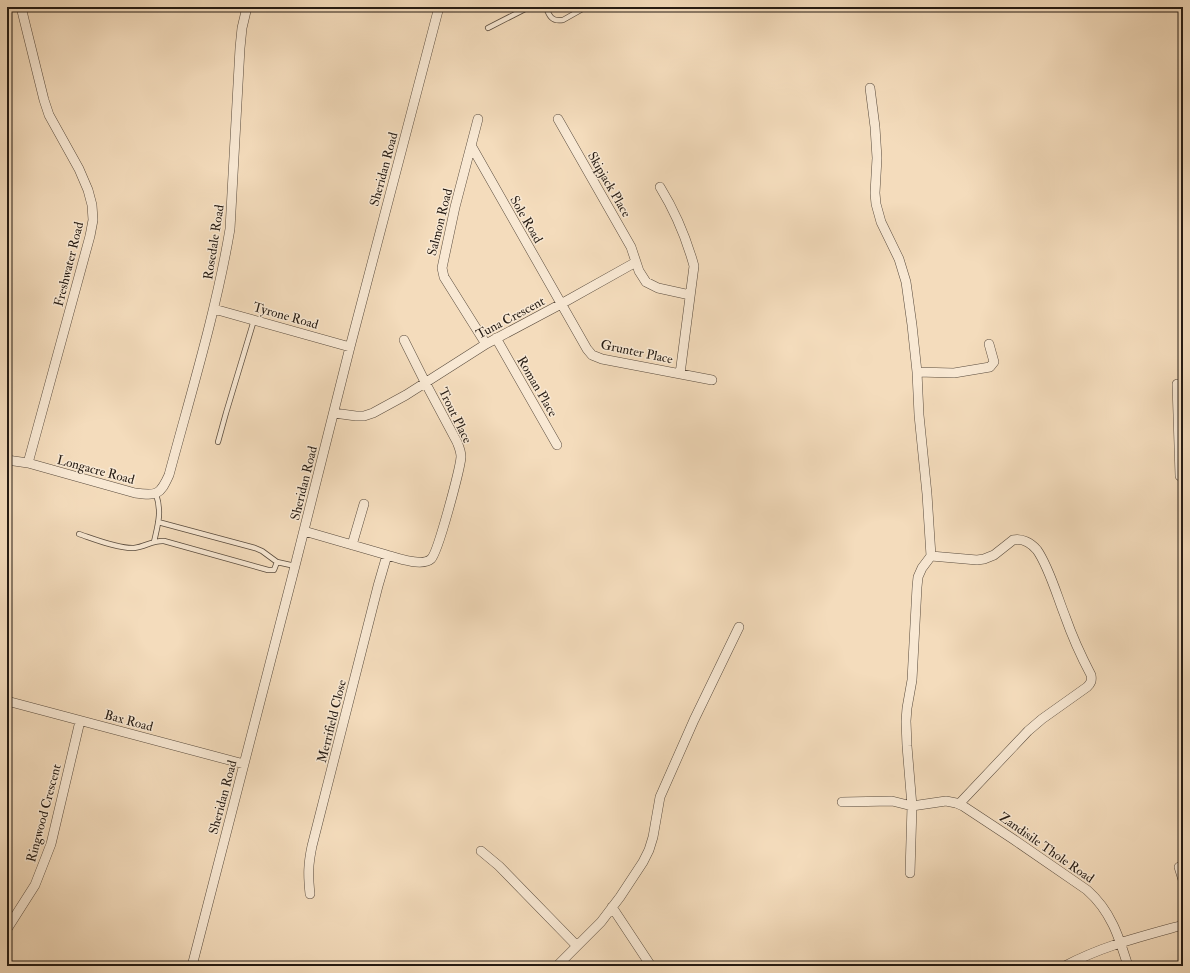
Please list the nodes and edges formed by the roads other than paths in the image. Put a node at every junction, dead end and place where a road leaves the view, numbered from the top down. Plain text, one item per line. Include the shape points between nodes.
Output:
1 (21, 7) edge
2 (247, 7) edge
3 (439, 7) edge
4 (529, 7) edge
5 (546, 7) edge
6 (586, 7) edge
7 (488, 28) dead end
8 (870, 88) dead end
9 (478, 119) dead end
10 (558, 120) dead end
11 (472, 147) junction
12 (660, 187) dead end
13 (636, 262) junction
14 (690, 295) junction
15 (561, 304) junction
16 (214, 309) junction
17 (254, 320) junction
18 (496, 338) junction
19 (404, 340) dead end
20 (486, 344) junction
21 (989, 344) dead end
22 (350, 347) junction
23 (916, 372) junction
24 (680, 374) junction
25 (712, 380) dead end
26 (425, 382) junction
27 (1183, 387) edge
28 (334, 413) junction
29 (218, 442) dead end
30 (557, 445) dead end
31 (7, 460) edge
32 (28, 464) junction
33 (1180, 476) dead end
34 (156, 494) junction
35 (364, 504) dead end
36 (158, 522) junction
37 (304, 532) junction
38 (79, 534) dead end
39 (154, 542) junction
40 (352, 544) junction
41 (387, 555) junction
42 (930, 556) junction
43 (277, 562) junction
44 (296, 566) junction
45 (739, 628) dead end
46 (7, 701) edge
47 (80, 721) junction
48 (244, 764) junction
49 (842, 802) dead end
50 (959, 804) junction
51 (912, 806) junction
52 (481, 851) dead end
53 (1179, 866) dead end
54 (910, 874) dead end
55 (1183, 880) edge
56 (310, 894) dead end
57 (612, 907) junction
58 (1183, 925) edge
59 (7, 929) edge
60 (1121, 943) junction
61 (577, 946) junction
62 (192, 966) edge
63 (557, 966) edge
64 (651, 966) edge
65 (1065, 966) edge
66 (1128, 966) edge

1 - 32 street, Freshwater Road via 49,115 79,169 92,205 90,236
2 - 16 street, Rosedale Road via 240,48 230,229
3 - 22 street, Sheridan Road
4 - 7 lane
5 - 6 lane via 550,17 559,21
8 - 23 street via 877,158 876,204 906,282
9 - 11 street, Salmon Road
10 - 13 street, Skipjack Place via 631,247
11 - 15 street, Sole Road
11 - 20 street, Salmon Road via 455,207 442,268 444,277
12 - 14 street via 678,219 694,266
13 - 14 street via 642,277 650,285
13 - 15 street, Tuna Crescent
14 - 24 street
15 - 18 street, Tuna Crescent
15 - 24 street, Grunter Place via 592,354
16 - 17 street, Tyrone Road
16 - 34 street, Rosedale Road via 169,475 163,488
17 - 22 street, Tyrone Road
17 - 29 lane
18 - 20 street, Tuna Crescent
18 - 30 street, Roman Place
19 - 26 street, Trout Place
20 - 26 street, Tuna Crescent
21 - 23 street via 994,362 990,367 954,372
22 - 28 street, Sheridan Road
23 - 42 street
24 - 25 street, Grunter Place
26 - 28 street, Tuna Crescent via 373,413 356,416
26 - 41 street, Trout Place via 460,449 461,457 439,540 431,559 426,562 413,562
27 - 33 street via 1177,384
28 - 37 street, Sheridan Road
31 - 32 street, Longacre Road
32 - 34 street, Longacre Road via 135,493
34 - 36 lane via 160,507
35 - 40 street
36 - 39 lane
36 - 43 lane via 255,548
37 - 40 street
37 - 44 street, Sheridan Road
38 - 39 lane via 127,548 141,547
39 - 43 lane via 164,541 268,570 274,570
40 - 41 street
41 - 56 street, Merrifield Close via 312,846 308,864
42 - 50 street via 977,560 994,555 1016,539 1029,543 1042,558 1073,638 1091,675 1091,683 1087,687 1028,731
42 - 51 street via 922,568 916,587 912,680 907,714
43 - 44 lane
44 - 48 street, Sheridan Road
45 - 57 street via 660,797 649,850
46 - 47 street, Bax Road
47 - 48 street, Bax Road
47 - 59 street, Ringwood Crescent via 51,844 35,884
48 - 62 street, Sheridan Road
49 - 51 street via 892,801
50 - 51 street, Zandisile Thole Road via 946,801
50 - 60 street, Zandisile Thole Road via 1097,898
51 - 54 street
52 - 61 street
53 - 55 street
57 - 61 street
57 - 64 street
58 - 60 street
60 - 65 street
60 - 66 street, Zandisile Thole Road
61 - 63 street

